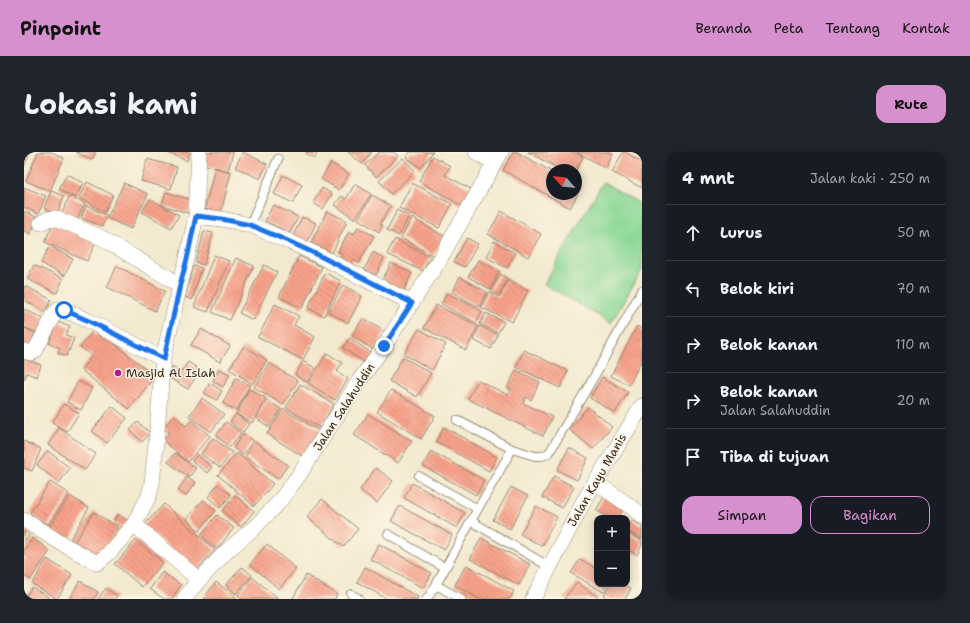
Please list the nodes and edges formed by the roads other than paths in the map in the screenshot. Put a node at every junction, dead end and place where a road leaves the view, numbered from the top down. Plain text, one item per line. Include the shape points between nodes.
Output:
1 (198, 152) edge
2 (476, 152) edge
3 (498, 157) edge
4 (278, 159) dead end
5 (196, 216) junction
6 (41, 223) dead end
7 (250, 225) junction
8 (180, 285) junction
9 (642, 290) edge
10 (412, 303) junction
11 (24, 351) edge
12 (164, 359) junction
13 (642, 406) edge
14 (457, 420) dead end
15 (512, 449) junction
16 (419, 476) dead end
17 (594, 482) junction
18 (478, 509) junction
19 (642, 516) edge
20 (24, 520) edge
21 (471, 521) junction
22 (134, 524) junction
23 (388, 534) dead end
24 (550, 567) junction
25 (445, 568) junction
26 (199, 580) junction
27 (436, 585) junction
28 (351, 594) dead end
29 (184, 599) edge
30 (359, 599) edge
31 (427, 599) edge
32 (461, 599) edge
33 (533, 599) edge

1 - 5 street
2 - 3 street
3 - 10 street, Jalan Salahuddin
4 - 7 lane
5 - 7 street
5 - 8 street
6 - 8 street via 56,218 102,238
7 - 10 street via 316,254
8 - 12 street
9 - 15 lane via 549,453 535,456
10 - 26 street, Jalan Salahuddin via 279,502
11 - 12 street via 35,351 55,313 62,309
12 - 22 street via 152,483 149,496
13 - 17 street, Jalan Kayu Manis
14 - 15 lane
15 - 18 lane
16 - 18 lane
17 - 19 street
17 - 24 street, Jalan Kayu Manis
18 - 21 lane
20 - 22 street via 97,563
21 - 24 lane
21 - 25 lane
22 - 26 street
23 - 25 lane
24 - 33 street, Jalan Kayu Manis
25 - 27 lane
26 - 29 street, Jalan Salahuddin
27 - 31 lane
27 - 32 lane
28 - 30 lane

